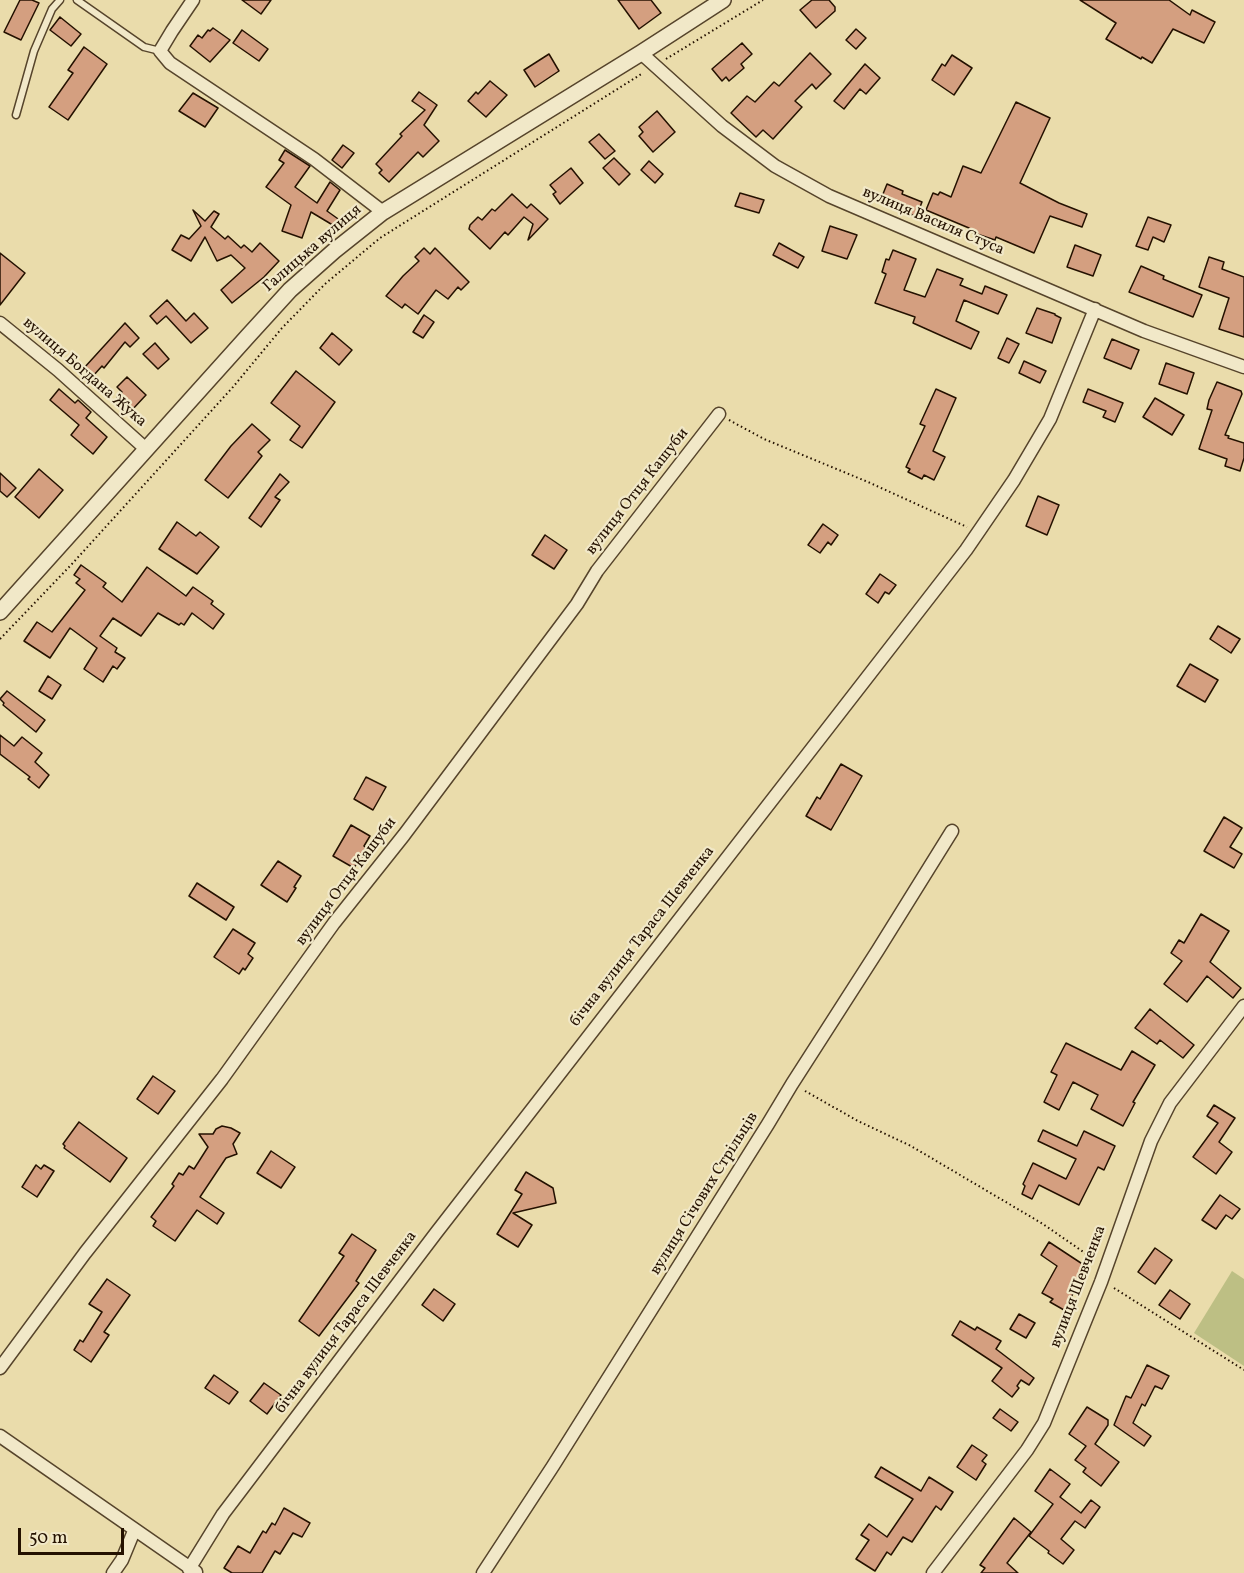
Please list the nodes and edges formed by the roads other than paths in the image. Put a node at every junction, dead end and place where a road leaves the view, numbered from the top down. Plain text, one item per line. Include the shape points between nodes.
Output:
1 (60, 0) edge
2 (77, 0) edge
3 (193, 0) edge
4 (723, 0) edge
5 (160, 51) junction
6 (641, 53) junction
7 (16, 115) dead end
8 (383, 213) junction
9 (1095, 309) junction
10 (0, 323) edge
11 (1244, 367) edge
12 (719, 414) road end
13 (146, 449) junction
14 (0, 612) edge
15 (952, 831) dead end
16 (1244, 1006) edge
17 (0, 1368) edge
18 (0, 1436) edge
19 (134, 1530) junction
20 (193, 1571) edge
21 (113, 1573) edge
22 (483, 1573) edge
23 (933, 1573) edge

1 - 7 lane via 51,9 34,51
2 - 5 lane via 144,47
3 - 5 street
4 - 6 street, Галицька вулиця
5 - 8 street via 170,63 314,159
6 - 8 street, Галицька вулиця
6 - 9 street, вулиця Василя Стуса via 722,126 775,166 829,196
8 - 13 street, Галицька вулиця via 290,290
9 - 11 street, вулиця Василя Стуса
9 - 20 street, бічна вулиця Тараса Шевченка via 1050,419 978,533 223,1514
10 - 13 street, вулиця Богдана Жука
12 - 17 street, вулиця Отця Кашуби
13 - 14 street, Галицька вулиця
15 - 22 street, вулиця Січових Стрільців
16 - 23 street, вулиця Шевченка via 1170,1103 1151,1141 1101,1282 1044,1423
18 - 19 street
19 - 20 street
19 - 21 street

